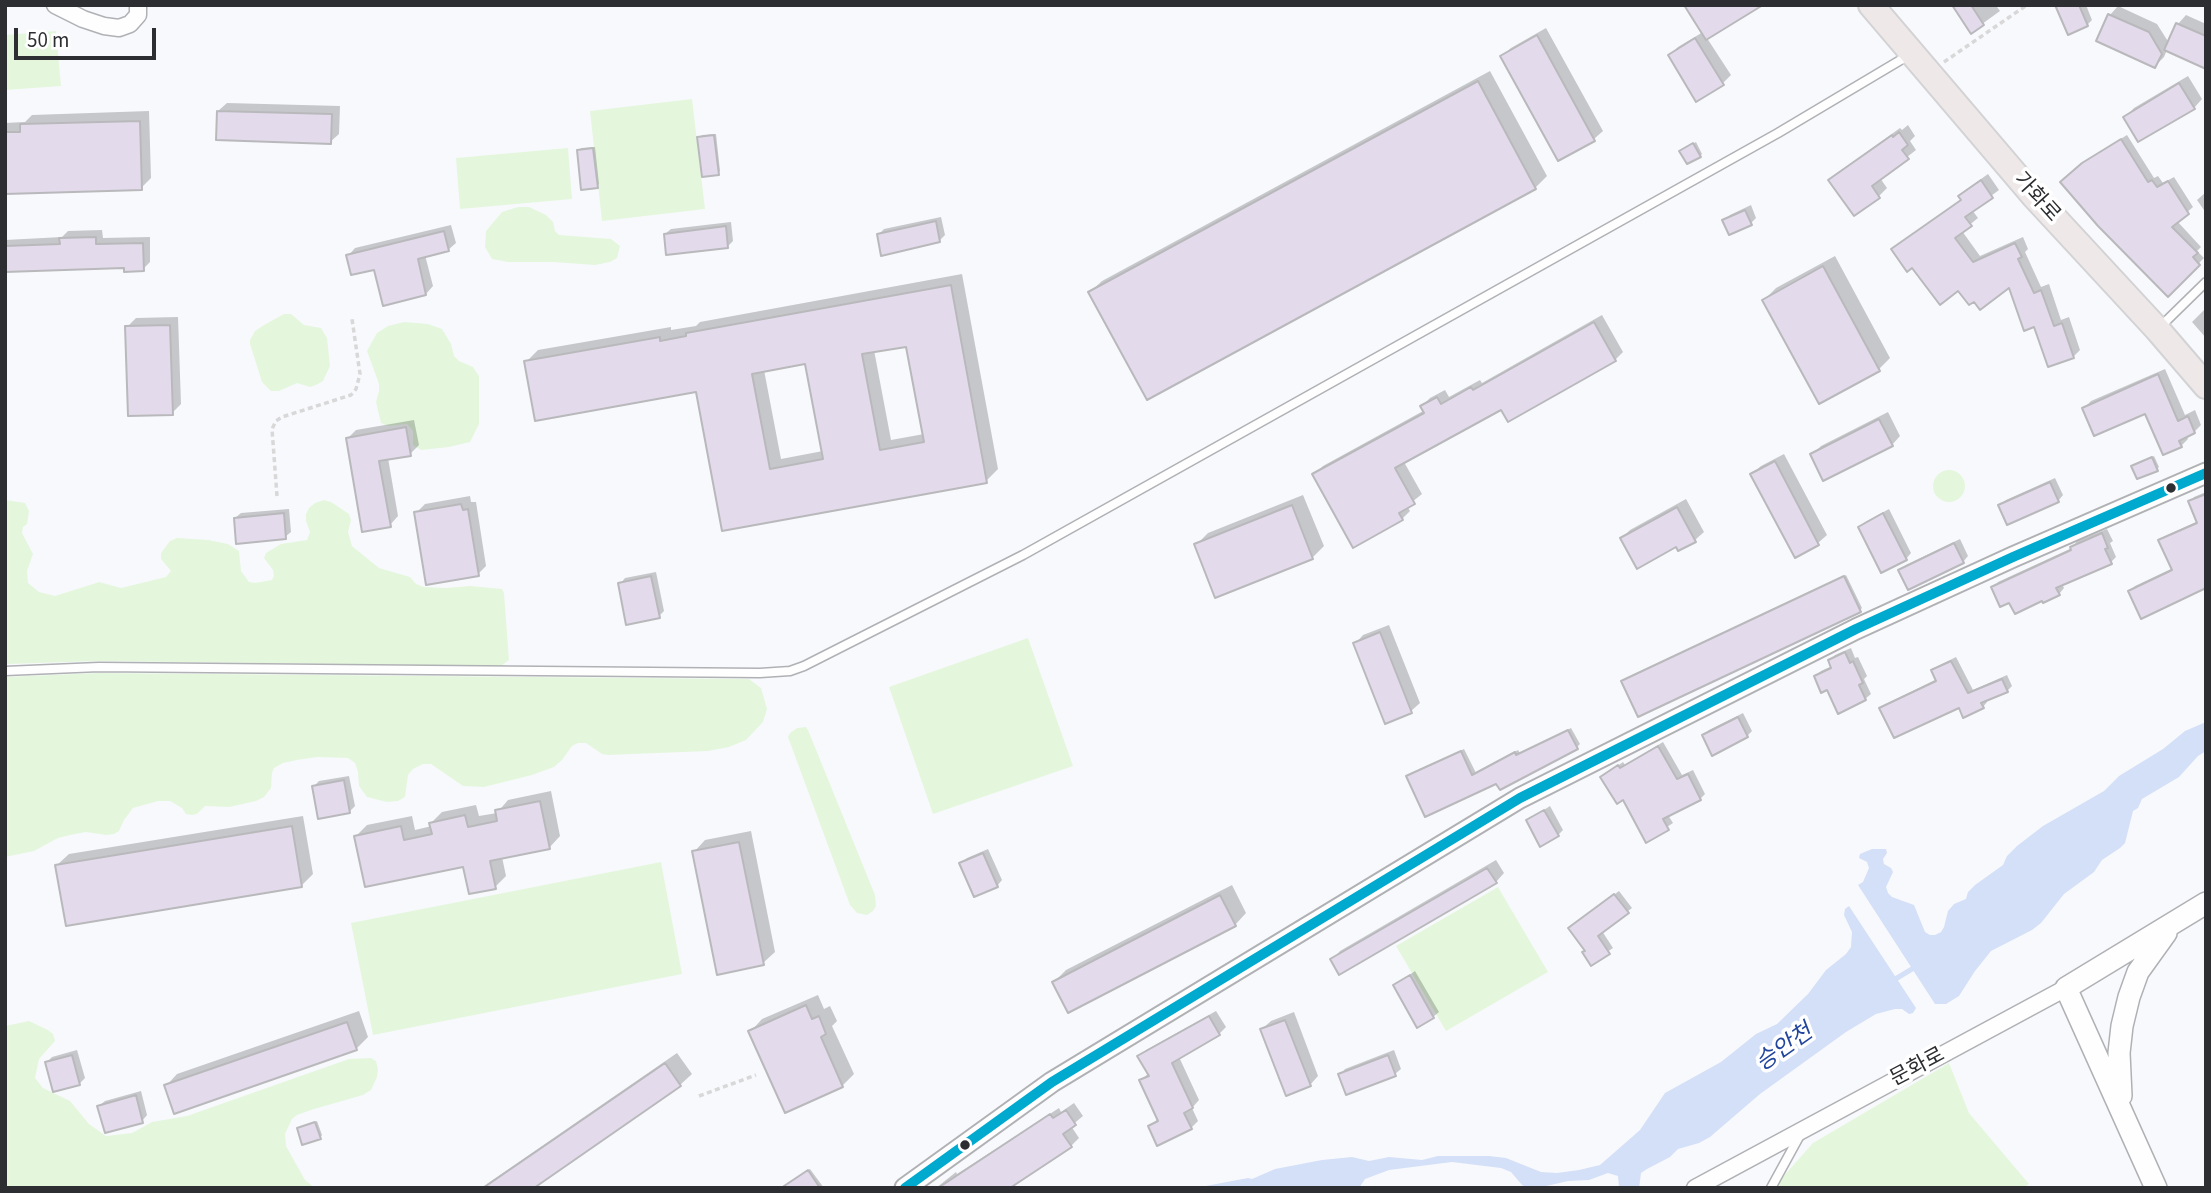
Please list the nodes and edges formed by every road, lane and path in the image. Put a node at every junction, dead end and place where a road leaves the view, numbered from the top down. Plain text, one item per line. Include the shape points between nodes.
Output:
1 (55, 5) edge
2 (138, 5) edge
3 (1871, 5) edge
4 (2027, 5) edge
5 (1912, 53) junction
6 (1928, 74) junction
7 (2206, 282) edge
8 (352, 320) dead end
9 (2157, 329) junction
10 (2206, 386) edge
11 (2206, 473) edge
12 (277, 496) dead end
13 (5, 671) edge
14 (2206, 903) edge
15 (2187, 914) junction
16 (2066, 988) junction
17 (756, 1075) dead end
18 (698, 1096) dead end
19 (2126, 1118) junction
20 (1801, 1132) junction
21 (905, 1188) edge
22 (1695, 1188) edge
23 (1771, 1188) edge
24 (2156, 1188) edge

1 - 2 street via 83,19 119,28 138,15
3 - 5 main road, 가화로
4 - 6 path
5 - 6 main road, 가화로
5 - 13 lane via 1778,133 1023,555 790,671 99,667
6 - 9 main road, 가화로
7 - 9 lane
8 - 12 path via 360,374 356,389 351,395 282,417 272,429
9 - 10 main road, 가화로
11 - 21 street via 1856,629 1520,798 1052,1082
14 - 15 main road, 문화로
15 - 16 main road, 문화로
15 - 19 main road via 2151,953 2129,997 2119,1053
16 - 19 main road
16 - 20 street, 문화로
17 - 18 path
19 - 24 main road
20 - 22 street, 문화로
20 - 23 lane

